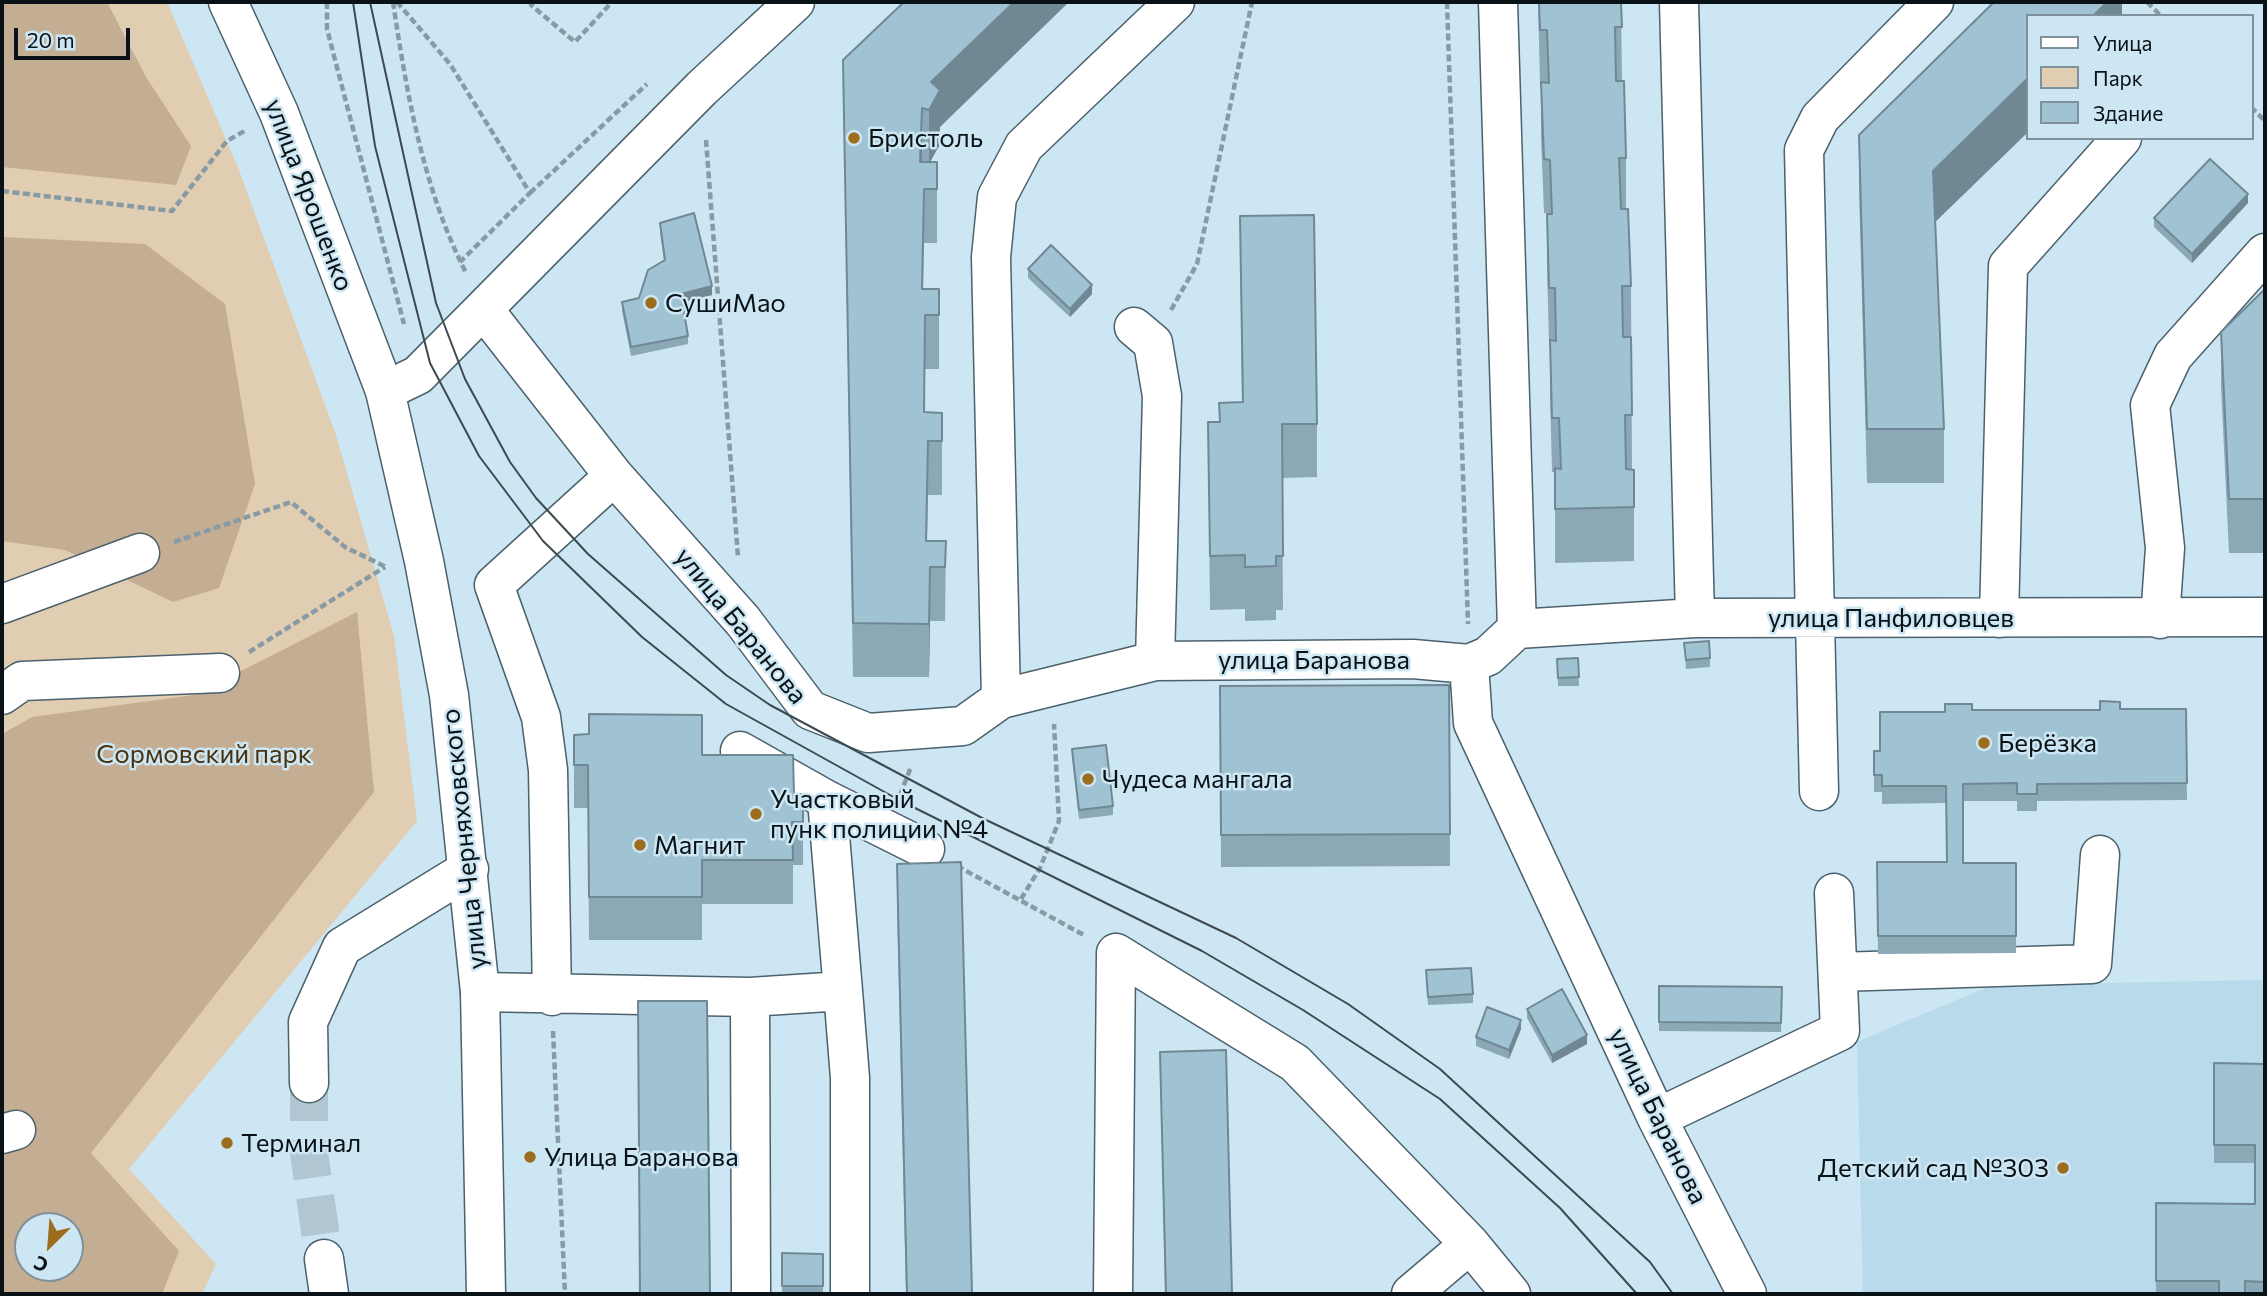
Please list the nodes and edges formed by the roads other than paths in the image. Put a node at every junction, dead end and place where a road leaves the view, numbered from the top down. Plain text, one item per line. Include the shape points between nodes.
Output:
1 (228, 2) edge
2 (795, 2) edge
3 (1175, 2) edge
4 (1498, 2) edge
5 (1679, 2) edge
6 (1934, 2) edge
7 (2120, 140) edge
8 (2265, 253) edge
9 (484, 310) junction
10 (1143, 335) road end
11 (401, 383) junction
12 (614, 476) junction
13 (140, 553) road end
14 (2, 604) edge
15 (1817, 616) junction
16 (2265, 617) edge
17 (1695, 618) junction
18 (1999, 618) junction
19 (2160, 619) junction
20 (1517, 629) junction
21 (1155, 661) junction
22 (1469, 664) junction
23 (220, 673) road end
24 (2, 695) edge
25 (1001, 699) junction
26 (740, 751) dead end
27 (1819, 792) dead end
28 (827, 800) junction
29 (925, 849) road end
30 (2100, 855) dead end
31 (469, 869) junction
32 (1834, 893) dead end
33 (1838, 972) junction
34 (843, 991) junction
35 (480, 992) junction
36 (552, 996) junction
37 (750, 997) junction
38 (309, 1083) tunnel mouth
39 (1657, 1118) junction
40 (1470, 1244) junction
41 (486, 1294) edge
42 (751, 1294) edge
43 (850, 1294) edge
44 (1113, 1294) edge
45 (1411, 1294) edge
46 (1511, 1294) edge
47 (1747, 1294) edge

1 - 11 street, улица Ярошенко
2 - 9 street via 702,88
3 - 25 street via 1024,146 997,197 991,257
4 - 20 street
5 - 17 street
6 - 15 street via 1820,118 1804,150
7 - 18 street via 2008,266
8 - 19 street via 2173,356 2150,405 2165,548
9 - 11 street
9 - 12 street, улица Баранова
10 - 21 street via 1162,396
11 - 31 street, улица Черняховского via 424,561 449,695
12 - 25 street, улица Баранова via 743,621 810,710 868,733 963,726
12 - 36 street via 494,585 541,717 548,770
13 - 14 street
15 - 17 street, улица Панфиловцев
15 - 18 street, улица Панфиловцев
15 - 27 street
16 - 19 street, улица Панфиловцев
17 - 20 street, улица Панфиловцев
18 - 19 street, улица Панфиловцев
20 - 22 street via 1488,656
21 - 22 street, улица Баранова via 1413,659
21 - 25 street, улица Баранова
22 - 39 street, улица Баранова via 1473,723
23 - 24 street via 22,681
26 - 28 street
28 - 29 street
28 - 34 street
30 - 33 street via 2092,964
31 - 35 street, улица Черняховского
31 - 38 street via 342,947 308,1022
32 - 33 street
33 - 39 street via 1840,1031
34 - 37 street
34 - 43 street via 850,1078
35 - 36 street
35 - 41 street, улица Черняховского
36 - 37 street
37 - 42 street
39 - 47 street, улица Баранова
40 - 44 street via 1295,1063 1116,953
40 - 45 street
40 - 46 street

